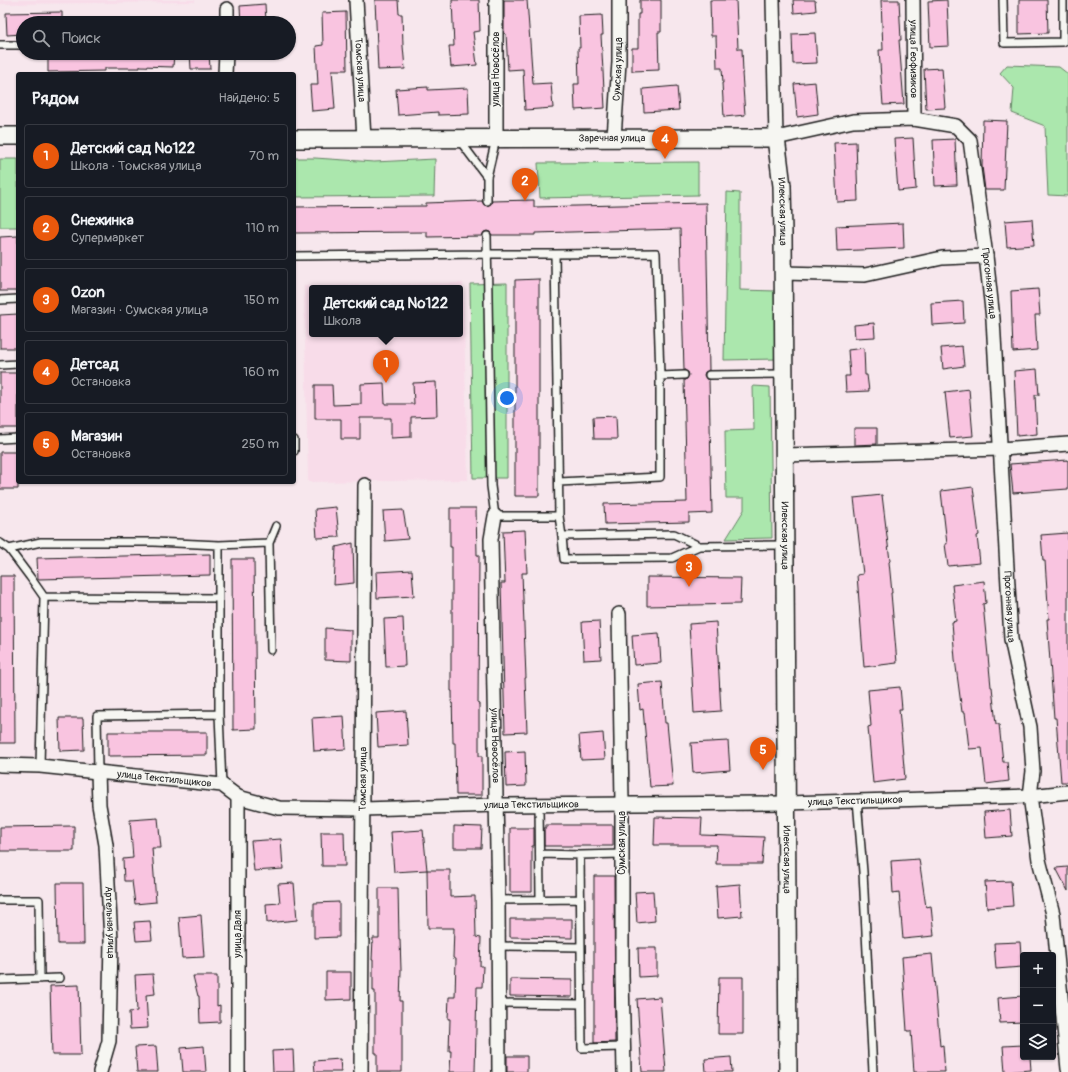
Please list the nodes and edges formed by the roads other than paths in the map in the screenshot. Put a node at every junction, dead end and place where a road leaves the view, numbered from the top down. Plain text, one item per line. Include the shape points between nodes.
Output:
1 (356, 0) edge
2 (496, 0) edge
3 (619, 0) edge
4 (773, 0) edge
5 (913, 0) edge
6 (1003, 0) edge
7 (1062, 0) edge
8 (227, 9) dead end
9 (227, 16) edge
10 (0, 45) edge
11 (16, 45) edge
12 (226, 60) edge
13 (225, 72) edge
14 (914, 119) junction
15 (0, 136) edge
16 (16, 136) edge
17 (614, 138) junction
18 (776, 138) junction
19 (296, 139) edge
20 (364, 139) junction
21 (458, 139) junction
22 (496, 139) junction
23 (970, 140) joint
24 (487, 177) junction
25 (488, 201) dead end
26 (487, 236) dead end
27 (487, 254) junction
28 (555, 254) junction
29 (296, 256) edge
30 (986, 256) junction
31 (783, 272) junction
32 (16, 299) edge
33 (0, 300) edge
34 (16, 364) edge
35 (0, 365) edge
36 (783, 374) junction
37 (684, 375) dead end
38 (709, 375) dead end
39 (660, 376) junction
40 (16, 438) edge
41 (0, 439) edge
42 (1068, 444) edge
43 (1001, 449) junction
44 (784, 455) junction
45 (559, 482) junction
46 (365, 485) dead end
47 (496, 516) junction
48 (559, 516) junction
49 (276, 526) dead end
50 (562, 536) junction
51 (0, 543) edge
52 (269, 544) junction
53 (218, 545) junction
54 (784, 545) junction
55 (699, 546) junction
56 (9, 548) junction
57 (44, 597) junction
58 (219, 598) junction
59 (618, 614) dead end
60 (271, 650) dead end
61 (219, 714) junction
62 (0, 765) edge
63 (40, 766) junction
64 (98, 771) junction
65 (222, 785) junction
66 (1068, 792) edge
67 (1030, 796) junction
68 (238, 797) junction
69 (857, 800) junction
70 (622, 803) junction
71 (787, 803) junction
72 (497, 805) junction
73 (539, 805) junction
74 (363, 809) junction
75 (540, 854) junction
76 (622, 854) junction
77 (580, 855) junction
78 (540, 899) junction
79 (580, 899) junction
80 (0, 900) edge
81 (498, 900) junction
82 (499, 946) junction
83 (581, 947) junction
84 (40, 978) junction
85 (60, 978) dead end
86 (0, 980) edge
87 (499, 1003) junction
88 (581, 1004) junction
89 (623, 1047) junction
90 (1068, 1069) edge
91 (100, 1072) edge
92 (238, 1072) edge
93 (361, 1072) edge
94 (499, 1072) edge
95 (624, 1072) edge
96 (788, 1072) edge
97 (873, 1072) edge

1 - 20 street, Томская улица
2 - 22 street, улица Новосёлов
3 - 17 street, Сумская улица via 619,62
4 - 18 street, Илекская улица
5 - 14 street, улица Геофизиков
6 - 7 lane via 1004,43 1064,42
8 - 9 street
10 - 11 lane
12 - 13 street
14 - 18 street, Заречная улица via 853,121
14 - 23 street, Заречная улица via 956,126
15 - 16 street
17 - 18 street, Заречная улица
17 - 22 street, Заречная улица
18 - 31 street, Илекская улица via 783,203
19 - 20 street, Заречная улица
20 - 21 street, Заречная улица
21 - 22 street, Заречная улица
21 - 24 lane
22 - 24 lane
23 - 30 street, Прогонная улица
24 - 25 lane
26 - 27 lane
27 - 28 lane
27 - 29 lane
27 - 47 lane via 491,486
28 - 39 lane via 656,253
28 - 45 lane
30 - 31 street via 942,258 865,275
30 - 43 street, Прогонная улица via 993,319
31 - 36 street, Илекская улица
32 - 33 lane
34 - 35 lane
36 - 38 lane
36 - 44 street, Илекская улица
37 - 39 lane
39 - 45 lane via 660,478
40 - 41 lane
42 - 43 street
43 - 44 street
43 - 67 street, Прогонная улица via 1010,639 1030,728 1033,771
44 - 54 street, Илекская улица
45 - 48 lane
46 - 74 street, Томская улица
47 - 48 lane
47 - 72 street, улица Новосёлов via 491,539
48 - 50 lane
49 - 52 lane
50 - 55 lane via 674,534
50 - 55 lane via 564,559 672,558
51 - 56 lane
52 - 53 lane
52 - 60 lane
53 - 56 lane via 119,541 41,542
53 - 58 lane
54 - 55 lane
54 - 71 street, Илекская улица
56 - 57 lane
57 - 58 lane
57 - 63 lane
58 - 61 lane
59 - 70 street, Сумская улица
61 - 64 lane via 97,716
61 - 65 lane
62 - 63 street, улица Текстильщиков
63 - 64 street, улица Текстильщиков
64 - 65 street, улица Текстильщиков
64 - 91 street, Артельная улица via 112,941 109,1041
65 - 68 street, улица Текстильщиков
66 - 67 street, улица Текстильщиков
67 - 69 street, улица Текстильщиков
67 - 90 street, Прогонная улица via 1039,860 1054,914
68 - 74 street, улица Текстильщиков via 279,808
68 - 92 street, улица Даля
69 - 71 street, улица Текстильщиков
69 - 97 lane
70 - 71 street, улица Текстильщиков
70 - 73 street, улица Текстильщиков
70 - 76 street, Сумская улица
71 - 96 street, Илекская улица
72 - 73 street, улица Текстильщиков
72 - 74 street, улица Текстильщиков
72 - 81 street, улица Новосёлов
73 - 75 lane
74 - 93 street, Томская улица
75 - 77 lane
75 - 78 lane
76 - 77 lane
76 - 89 street, Сумская улица
77 - 79 lane
78 - 79 lane
78 - 81 lane
79 - 83 lane
80 - 84 lane via 39,900
81 - 82 street, улица Новосёлов
82 - 83 lane
82 - 87 street, улица Новосёлов
83 - 88 lane
84 - 85 lane
84 - 86 lane
87 - 88 lane
87 - 94 street, улица Новосёлов
88 - 89 lane via 582,1048
89 - 95 street, Сумская улица

